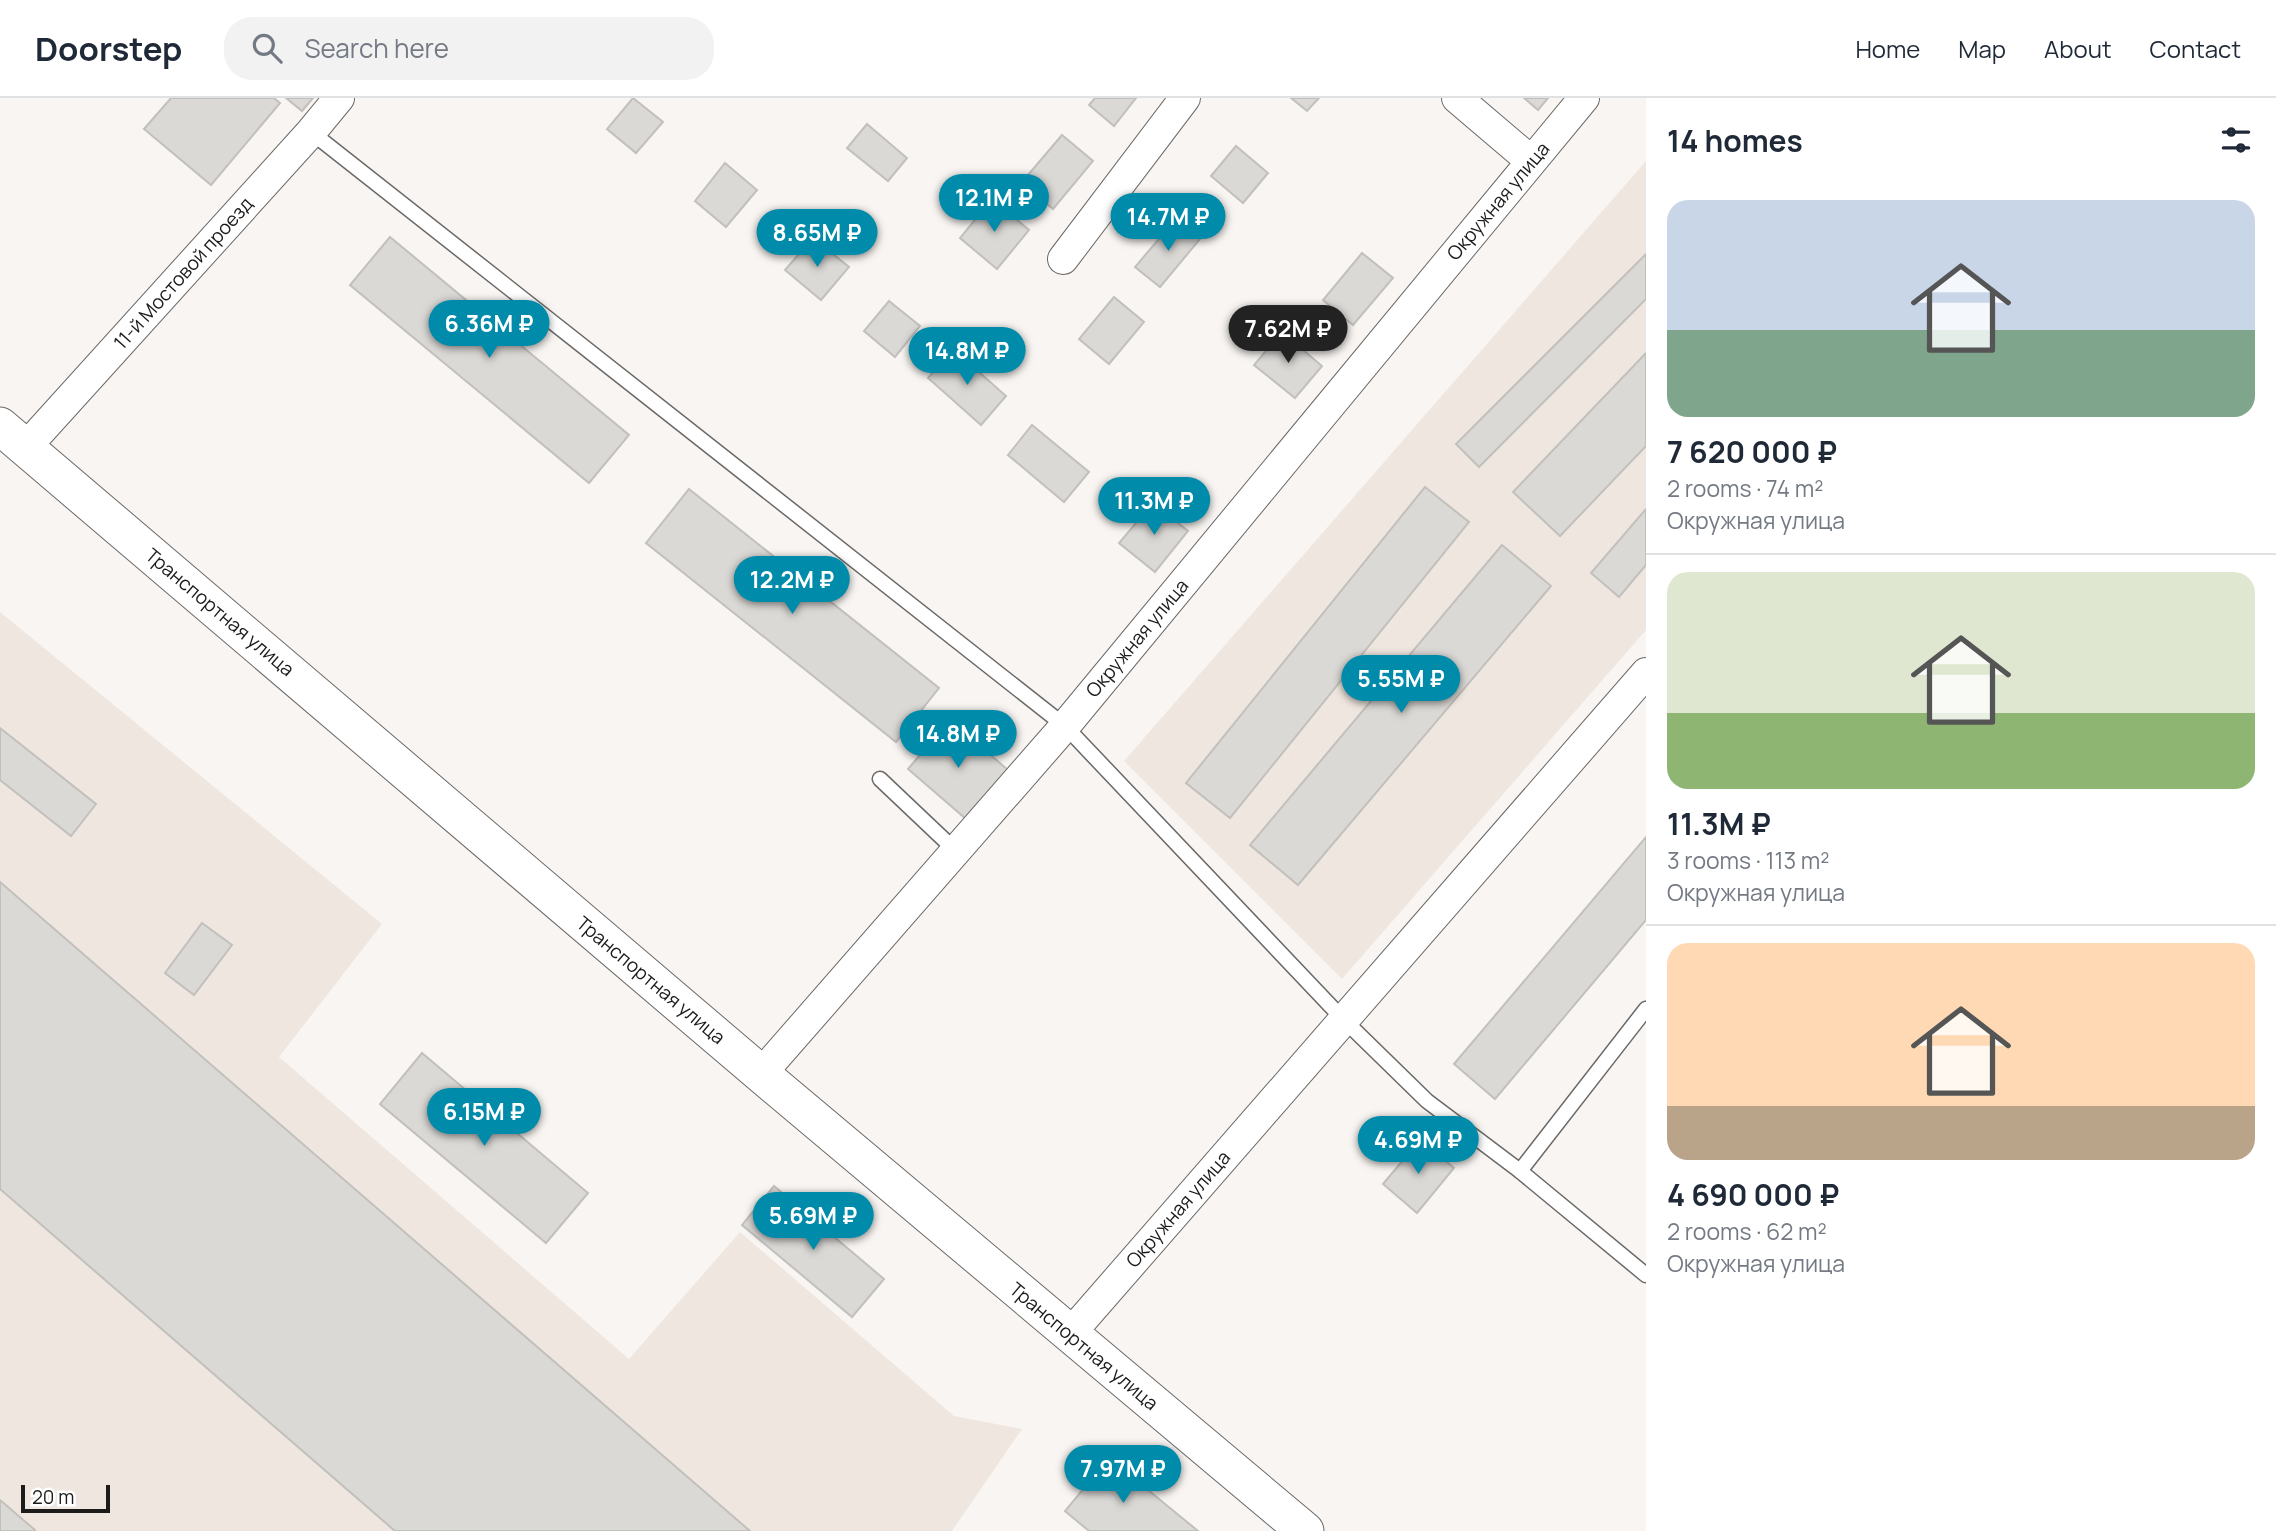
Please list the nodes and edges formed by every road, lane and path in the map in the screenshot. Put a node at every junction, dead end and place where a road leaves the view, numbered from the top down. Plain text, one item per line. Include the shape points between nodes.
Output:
1 (339, 98) edge
2 (1185, 98) edge
3 (1457, 98) edge
4 (1584, 98) edge
5 (311, 132) junction
6 (1531, 161) junction
7 (1063, 258) dead end
8 (13, 437) edge
9 (1646, 673) edge
10 (1065, 726) junction
11 (880, 779) dead end
12 (956, 851) junction
13 (1646, 1009) edge
14 (1343, 1019) junction
15 (761, 1074) junction
16 (1520, 1171) junction
17 (1646, 1275) edge
18 (1070, 1334) junction
19 (1305, 1531) edge

1 - 5 street, 11-й Мостовой проезд
2 - 7 street
3 - 6 street
4 - 6 street, Окружная улица
5 - 8 street, 11-й Мостовой проезд
5 - 10 lane
6 - 10 street, Окружная улица
8 - 15 street, Транспортная улица
9 - 14 street, Окружная улица
10 - 12 street, Окружная улица
10 - 14 lane
11 - 12 lane
12 - 15 street, Окружная улица
13 - 16 lane
14 - 16 lane via 1427,1101
14 - 18 street, Окружная улица
15 - 18 street, Транспортная улица
16 - 17 lane
18 - 19 street, Транспортная улица

